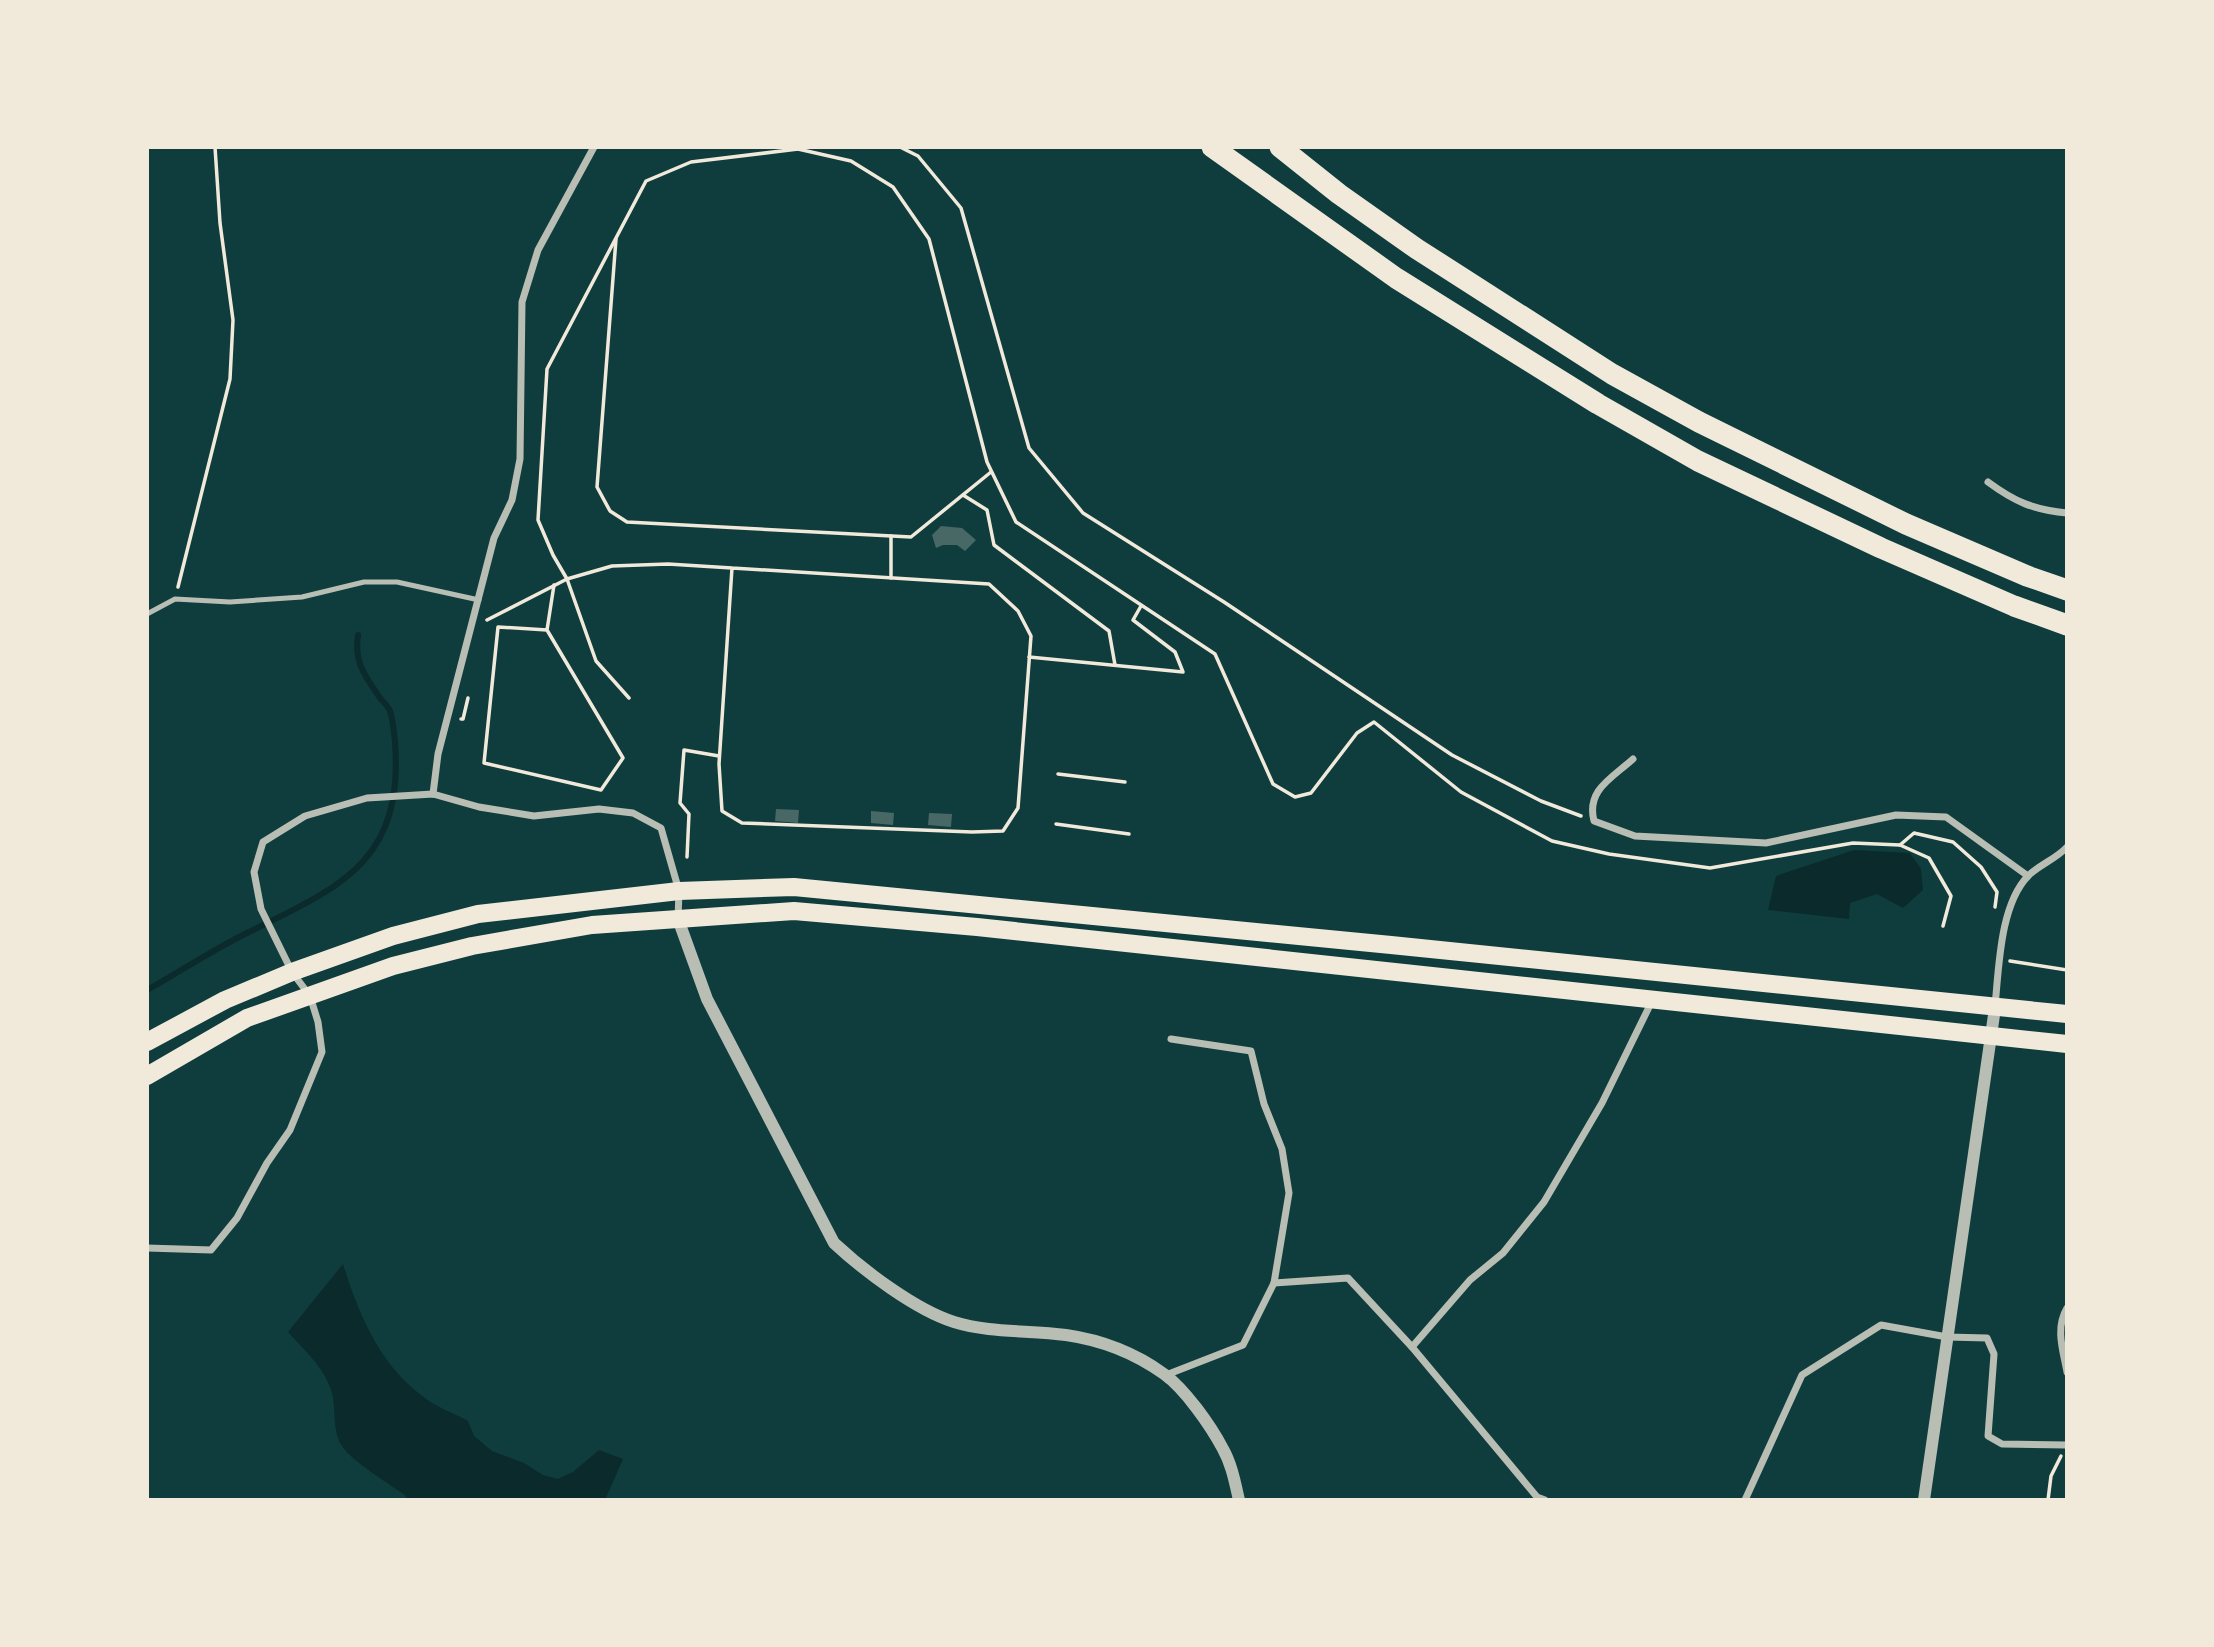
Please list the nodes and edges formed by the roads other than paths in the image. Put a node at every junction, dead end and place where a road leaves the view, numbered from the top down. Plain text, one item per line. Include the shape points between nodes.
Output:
1 (594, 147) edge
2 (1212, 147) edge
3 (1280, 147) edge
4 (1988, 482) dead end
5 (2067, 513) edge
6 (2067, 590) edge
7 (479, 600) junction
8 (147, 614) edge
9 (2067, 625) edge
10 (1633, 759) dead end
11 (433, 794) junction
12 (2067, 847) edge
13 (2028, 876) junction
14 (679, 891) junction
15 (678, 919) junction
16 (292, 972) junction
17 (310, 996) junction
18 (1652, 1000) junction
19 (1995, 1008) junction
20 (2067, 1014) edge
21 (1992, 1037) junction
22 (1171, 1039) dead end
23 (147, 1042) edge
24 (2067, 1044) edge
25 (147, 1076) edge
26 (147, 1248) edge
27 (1274, 1283) junction
28 (2067, 1308) edge
29 (1947, 1337) junction
30 (1412, 1347) junction
31 (2067, 1372) edge
32 (1166, 1375) junction
33 (2067, 1445) edge
34 (1239, 1500) edge
35 (1545, 1500) edge
36 (1745, 1500) edge
37 (1924, 1500) edge

1 - 7 street via 538,250 522,302 520,459 512,500 494,538
2 - 9 highway via 1396,278 1698,461 1881,548
3 - 6 highway via 1417,249 1612,374 1906,524
4 - 5 street via 2032,508
7 - 8 lane via 397,582 364,582 302,597 175,599
7 - 11 street via 446,723
10 - 13 street via 1597,791 1590,807 1594,821 1634,836 1766,843 1896,815 1945,817
11 - 14 street via 534,816 599,809 633,813 661,828
11 - 16 street via 368,798 330,808 305,816 263,842 254,872 261,909
12 - 13 street
13 - 19 street via 2011,901
14 - 15 street
14 - 16 main road via 478,914 393,936
14 - 19 main road via 794,887
15 - 17 main road via 592,925 472,946 393,966
15 - 18 main road via 794,912 938,923
15 - 32 street via 707,999 834,1243 902,1295 954,1322 1095,1341 1124,1351
16 - 17 street
16 - 23 main road
17 - 25 main road via 247,1018
17 - 26 street via 322,1052 290,1130 237,1218 211,1250
18 - 21 main road
18 - 30 street via 1602,1103 1544,1202 1503,1253 1469,1280
19 - 20 main road
19 - 21 street
21 - 24 main road
21 - 29 street
22 - 27 street via 1251,1051 1264,1104 1282,1149 1289,1193
27 - 30 street via 1348,1278
27 - 32 street via 1243,1345
28 - 31 street via 2059,1335
29 - 33 street via 1987,1338 1994,1354 1988,1436 2002,1444
29 - 36 street via 1881,1325 1802,1375
29 - 37 street
30 - 35 street via 1537,1497
32 - 34 street via 1224,1450

